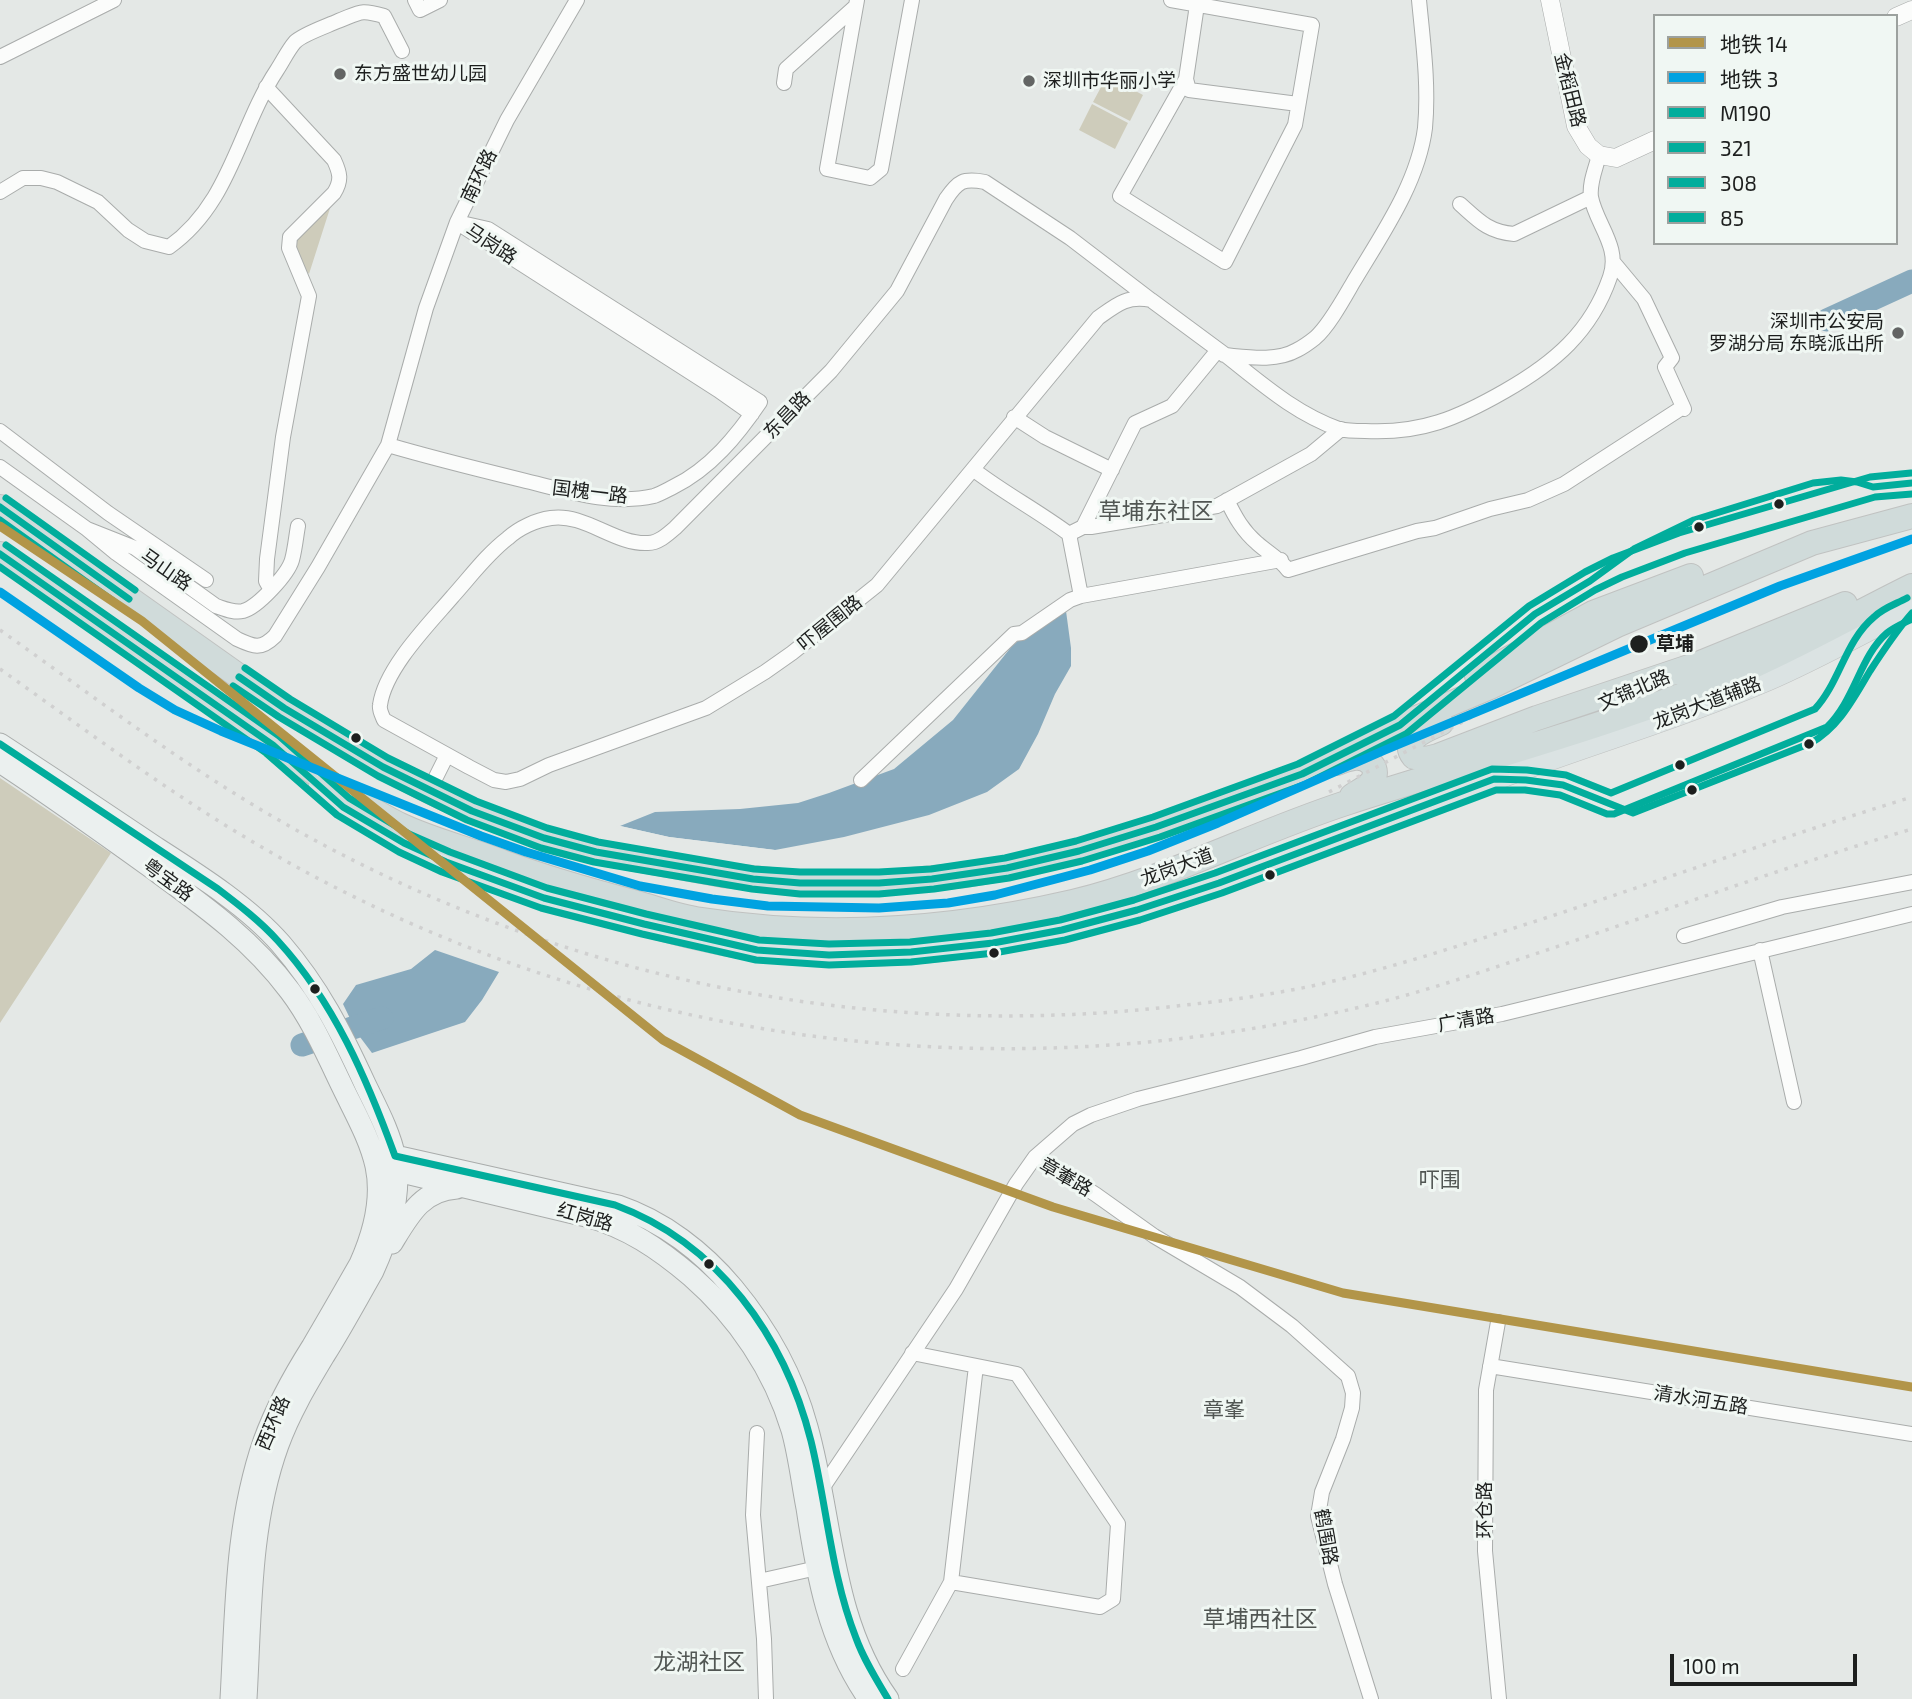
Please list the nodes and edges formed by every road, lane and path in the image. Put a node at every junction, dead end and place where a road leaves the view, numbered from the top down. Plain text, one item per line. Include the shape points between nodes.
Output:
1 (114, 0) edge
2 (415, 0) edge
3 (440, 0) edge
4 (577, 0) edge
5 (912, 0) edge
6 (1171, 0) edge
7 (1419, 0) edge
8 (1550, 0) edge
9 (857, 3) edge
10 (1197, 5) junction
11 (402, 51) dead end
12 (0, 56) edge
13 (1186, 79) junction
14 (784, 83) dead end
15 (266, 87) junction
16 (1298, 104) junction
17 (1653, 141) edge
18 (1599, 155) junction
19 (0, 192) edge
20 (1591, 197) junction
21 (1460, 204) dead end
22 (457, 222) junction
23 (1614, 263) junction
24 (1152, 300) junction
25 (1221, 352) junction
26 (756, 408) joint
27 (1014, 417) junction
28 (1341, 429) junction
29 (0, 431) edge
30 (388, 445) junction
31 (0, 467) edge
32 (974, 470) junction
33 (1112, 470) junction
34 (1227, 500) junction
35 (0, 507) edge
36 (1912, 516) edge
37 (298, 526) dead end
38 (87, 529) junction
39 (1076, 530) junction
40 (1812, 543) junction
41 (0, 554) edge
42 (1281, 561) junction
43 (1912, 578) edge
44 (206, 580) dead end
45 (1912, 586) edge
46 (271, 590) junction
47 (1081, 596) junction
48 (1912, 607) edge
49 (1655, 609) junction
50 (1692, 666) junction
51 (390, 676) joint
52 (1400, 725) junction
53 (0, 744) edge
54 (273, 745) junction
55 (447, 755) junction
56 (0, 762) edge
57 (1302, 774) junction
58 (1435, 774) junction
59 (1494, 779) joint
60 (861, 780) dead end
61 (429, 791) junction
62 (1336, 806) junction
63 (1912, 882) edge
64 (1912, 914) edge
65 (697, 919) junction
66 (644, 925) junction
67 (1684, 936) dead end
68 (1760, 950) junction
69 (1794, 1102) dead end
70 (1035, 1157) junction
71 (389, 1164) junction
72 (467, 1188) junction
73 (373, 1271) junction
74 (1498, 1322) dead end
75 (912, 1353) junction
76 (976, 1366) junction
77 (1490, 1366) junction
78 (1348, 1376) joint
79 (757, 1433) dead end
80 (1912, 1434) edge
81 (821, 1490) junction
82 (817, 1568) junction
83 (759, 1581) junction
84 (951, 1583) junction
85 (903, 1670) dead end
86 (231, 1699) edge
87 (246, 1699) edge
88 (766, 1699) edge
89 (869, 1699) edge
90 (888, 1699) edge
91 (1371, 1699) edge
92 (1499, 1699) edge

1 - 12 street
2 - 3 street via 420,10
4 - 22 street, 南环路 via 507,120
5 - 9 street via 881,169 870,177 827,169
6 - 10 street
7 - 25 street via 1426,80 1424,128 1418,159 1379,239 1316,337 1283,356
8 - 18 street, 金稻田路 via 1576,126
9 - 14 street via 786,69
10 - 13 street
10 - 16 street via 1312,25
11 - 15 street via 384,16 365,10 296,41
13 - 16 street via 1189,90
13 - 16 street via 1121,196 1225,262 1295,125
15 - 19 street via 206,211 169,247 145,241 98,202 57,182 23,178
15 - 46 street via 334,160 339,173 334,193 290,237 289,248 309,296 281,450 267,559 266,581
17 - 18 street via 1616,158
18 - 20 street
20 - 21 street via 1514,233 1485,226
20 - 23 street
22 - 26 street, 马岗路 via 719,390
22 - 30 street, 南环路 via 426,308
23 - 28 street via 1595,311 1576,338 1524,380 1484,403 1416,430
23 - 42 street via 1644,299 1672,358 1665,367 1684,408 1564,484 1528,500 1288,570
24 - 25 street
24 - 27 street, 吓屋围路 via 1129,299 1098,318
24 - 51 street, 东昌路 via 985,182 969,179 955,186 897,291 831,370 675,528 649,544 577,520 552,517 531,524 509,536 484,560
25 - 28 street via 1281,400
25 - 33 street via 1172,406 1135,423
26 - 30 street, 国槐一路 via 710,462 655,496 622,499 581,494
27 - 32 street, 吓屋围路
27 - 33 street
28 - 34 street via 1311,454
29 - 44 street
30 - 38 street, 南环路 via 318,567 267,644 249,645 237,639
31 - 38 street, 马山路
32 - 39 street via 1000,490
32 - 55 street, 吓屋围路 via 877,586 792,653 706,708 506,782
33 - 39 street
34 - 39 street via 1217,506
34 - 42 street via 1240,525
35 - 61 highway via 284,708
36 - 40 highway
37 - 46 street, 马山路 via 292,562
38 - 46 street, 马山路 via 135,548 229,611 256,605
39 - 47 street
40 - 49 highway
40 - 52 highway via 1718,566 1592,613 1461,685
41 - 54 highway, 龙岗大道
42 - 47 street
43 - 50 highway, 文锦北路
45 - 58 highway via 1725,678
47 - 60 street via 1014,634
48 - 59 main road, 龙岗大道辅路 via 1766,680 1672,718
49 - 50 highway via 1551,670 1420,734 1411,741 1411,752 1420,759 1438,756
49 - 52 highway
50 - 58 highway, 文锦北路
51 - 55 street, 吓屋围路 via 379,708 384,720
52 - 57 highway
53 - 71 main road, 粤宝路 via 202,878 280,943 315,987 346,1040 380,1115
54 - 65 highway, 龙岗大道 via 402,826 531,872
54 - 66 main road, 龙岗大道 via 343,807 404,843 544,898
55 - 61 street
56 - 71 main road, 粤宝路 via 217,915 247,942 311,1024 365,1134
57 - 61 highway via 1079,852 1007,868 879,883 800,883 723,875 596,852 544,838
57 - 62 highway via 1354,758 1373,764 1373,781
58 - 62 highway, 龙岗大道
59 - 66 main road, 龙岗大道 via 1219,883 1031,937 952,949 806,955 757,950
62 - 65 highway, 龙岗大道 via 1149,878 1075,901 999,917 929,926 834,929
63 - 67 street via 1782,908
64 - 68 street, 广清路
65 - 66 highway
68 - 69 street
68 - 70 street, 广清路 via 1502,1014 1375,1037 1138,1099 1073,1124
70 - 75 street, 章輋路
70 - 78 street, 章輋路 via 1240,1286
71 - 72 main road, 红岗路
71 - 73 main road, 西环路 via 395,1197 387,1239
71 - 81 main road, 红岗路 via 618,1206 685,1242 739,1296 781,1358 802,1409
71 - 86 main road, 西环路 via 378,1189 376,1215 360,1264 285,1392 256,1465 241,1541
72 - 73 main road via 444,1189 426,1198
72 - 82 main road, 红岗路 via 586,1216 625,1230 666,1256 711,1295 757,1351 785,1410 797,1448
73 - 87 main road, 西环路 via 298,1399 270,1469 256,1543
74 - 77 street, 环仓路
75 - 76 street
75 - 81 street, 章輋路
76 - 84 street
76 - 84 street via 1017,1374 1118,1524 1112,1599 1100,1607
77 - 80 street, 清水河五路
77 - 92 street, 环仓路 via 1485,1551
78 - 91 street, 鹤围路 via 1352,1408 1321,1492 1318,1516
79 - 83 street via 753,1515
81 - 90 main road, 红岗路 via 844,1608 862,1656
82 - 83 street
82 - 89 main road, 红岗路 via 839,1645
83 - 88 street
84 - 85 street

